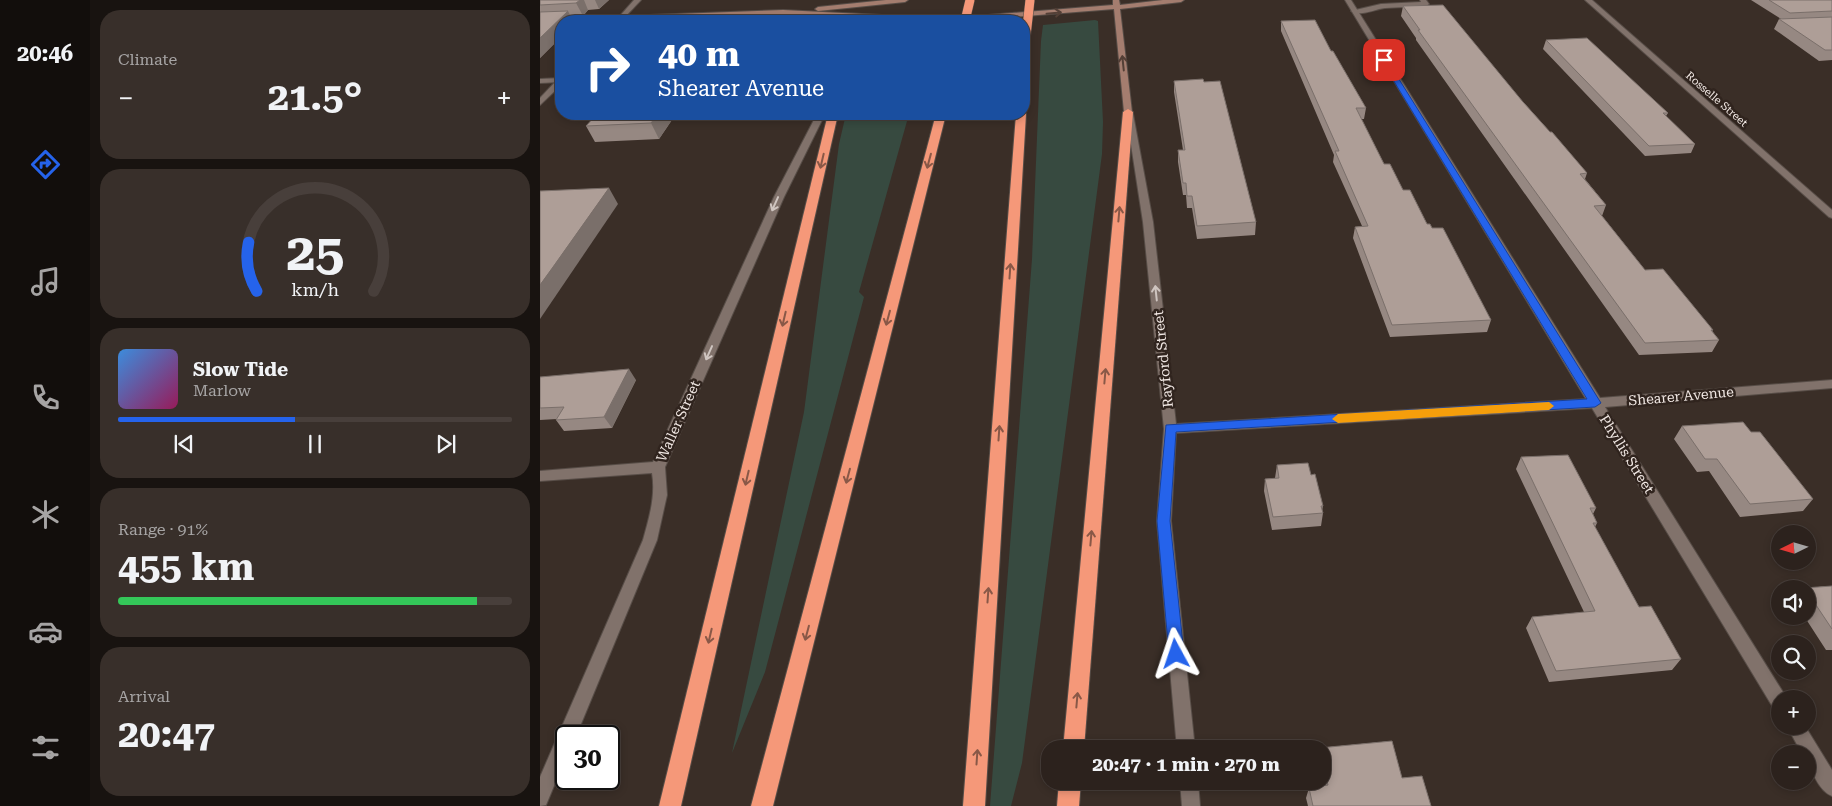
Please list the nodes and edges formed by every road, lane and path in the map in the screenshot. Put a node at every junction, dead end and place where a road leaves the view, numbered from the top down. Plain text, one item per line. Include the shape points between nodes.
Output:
1 (638, 0) edge
2 (905, 0) edge
3 (970, 0) edge
4 (1030, 0) edge
5 (1181, 0) edge
6 (1423, 0) edge
7 (1588, 0) edge
8 (872, 2) edge
9 (1117, 4) edge
10 (1351, 5) edge
11 (776, 13) junction
12 (624, 15) edge
13 (731, 15) edge
14 (805, 15) edge
15 (866, 15) edge
16 (966, 15) edge
17 (1001, 15) edge
18 (1028, 15) edge
19 (540, 21) edge
20 (555, 21) edge
21 (540, 81) edge
22 (555, 81) edge
23 (555, 87) edge
24 (541, 102) edge
25 (1128, 112) junction
26 (818, 120) edge
27 (832, 120) edge
28 (939, 120) edge
29 (1021, 120) edge
30 (1832, 215) edge
31 (1832, 384) edge
32 (1595, 403) junction
33 (1170, 428) junction
34 (658, 467) junction
35 (540, 476) edge
36 (1773, 690) edge
37 (571, 725) edge
38 (1800, 735) edge
39 (1074, 740) edge
40 (1185, 740) edge
41 (555, 763) edge
42 (1832, 787) edge
43 (1069, 790) edge
44 (1190, 790) edge
45 (540, 799) edge
46 (670, 806) edge
47 (762, 806) edge
48 (974, 806) edge
49 (1068, 806) edge
50 (1191, 806) edge

1 - 12 street
2 - 8 main road
3 - 16 highway, bridge
4 - 18 highway, bridge
5 - 9 main road
6 - 10 street via 1426,4 1381,6 1371,10
7 - 30 street, Rosselle Street
8 - 11 main road
8 - 15 main road
17 -> 9 main road
25 -> 9 main road, Rayford Street
10 - 32 street, Phyllis Street
11 - 13 main road
11 - 14 main road
19 - 20 main road
21 - 22 street
23 - 24 street
33 -> 25 street, Rayford Street via 1148,222
39 -> 25 highway
26 -> 34 street, Waller Street via 779,197
27 -> 46 highway
28 -> 47 highway
48 -> 29 highway
31 - 32 street, Shearer Avenue
32 - 33 street, Shearer Avenue
32 - 36 street, Phyllis Street
33 - 40 street, Rayford Street via 1164,521
34 - 35 street
34 - 37 street, Waller Street via 662,486 659,512 650,540
38 - 42 street
41 - 45 street, Waller Street
43 - 49 highway
44 - 50 street

